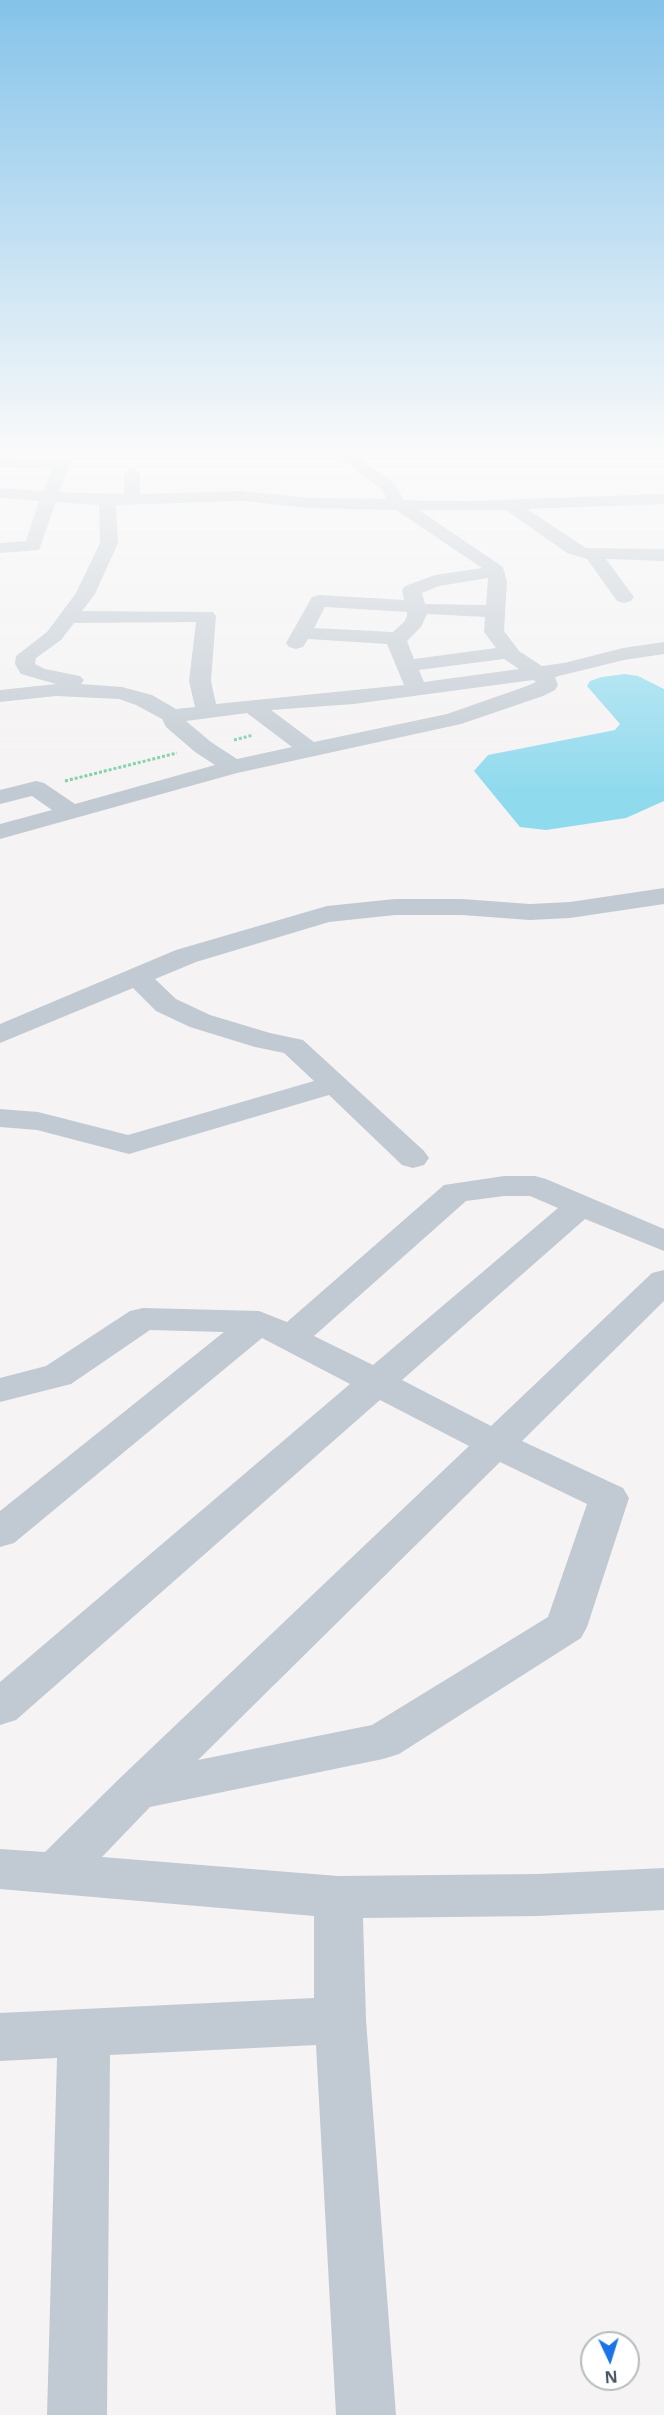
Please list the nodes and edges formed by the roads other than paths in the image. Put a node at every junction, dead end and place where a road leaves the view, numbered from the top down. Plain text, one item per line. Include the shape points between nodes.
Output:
1 (97, 567) edge
2 (491, 567) edge
3 (602, 567) edge
4 (497, 581) junction
5 (393, 583) dead end
6 (624, 597) dead end
7 (425, 598) junction
8 (357, 603) junction
9 (496, 611) junction
10 (68, 617) junction
11 (472, 631) dead end
12 (495, 632) junction
13 (345, 635) junction
14 (397, 638) junction
15 (664, 648) edge
16 (509, 652) junction
17 (406, 666) junction
18 (538, 673) junction
19 (49, 684) junction
20 (448, 685) junction
21 (416, 689) junction
22 (0, 696) edge
23 (354, 698) junction
24 (251, 706) junction
25 (482, 709) junction
26 (207, 712) junction
27 (172, 716) junction
28 (394, 731) junction
29 (310, 750) junction
30 (233, 767) junction
31 (0, 797) edge
32 (70, 811) junction
33 (0, 832) edge
34 (664, 896) edge
35 (137, 977) junction
36 (0, 1034) edge
37 (335, 1084) junction
38 (0, 1118) edge
39 (413, 1158) dead end
40 (580, 1206) junction
41 (664, 1241) edge
42 (664, 1281) edge
43 (274, 1330) junction
44 (376, 1382) junction
45 (0, 1390) edge
46 (494, 1443) junction
47 (6, 1519) edge
48 (0, 1708) edge
49 (136, 1791) junction
50 (0, 1869) edge
51 (56, 1873) junction
52 (664, 1889) edge
53 (338, 1897) junction
54 (340, 2020) junction
55 (84, 2032) junction
56 (0, 2037) edge
57 (77, 2415) edge
58 (366, 2415) edge

1 - 10 street
2 - 4 street
3 - 6 street
4 - 7 street
4 - 9 street
5 - 7 street
7 - 8 street
7 - 9 street
7 - 14 street via 414,623
8 - 13 street
8 - 13 street via 319,601 298,638
9 - 12 street
10 - 19 street via 54,636 26,657 28,670
10 - 26 street via 206,616 200,681
11 - 12 street
12 - 16 street
13 - 14 street
14 - 17 street
15 - 18 street
16 - 17 street
16 - 18 street
17 - 21 street
18 - 20 street
18 - 25 street via 547,685
19 - 22 street
19 - 27 street via 122,693
20 - 21 street
20 - 25 street
21 - 23 street
23 - 24 street
23 - 28 street
24 - 26 street
24 - 29 street
25 - 28 street
26 - 27 street
27 - 30 street via 181,728
28 - 29 street
29 - 30 street
30 - 32 street
31 - 32 street via 36,788
32 - 33 street
34 - 35 street via 570,910 395,907 327,914 186,956
35 - 36 street
35 - 37 street via 166,1005 200,1021 293,1047
37 - 38 street via 129,1145 38,1121
37 - 39 street
40 - 41 street
40 - 43 street via 535,1186 456,1192
40 - 44 street
42 - 46 street
43 - 44 street
43 - 45 street via 143,1319 58,1375
43 - 47 street
44 - 46 street
44 - 48 street
46 - 49 street
46 - 49 street via 609,1498 566,1627 383,1741
49 - 51 street
50 - 51 street
51 - 53 street
52 - 53 street
53 - 54 street
54 - 55 street
54 - 58 street
55 - 56 street
55 - 57 street

